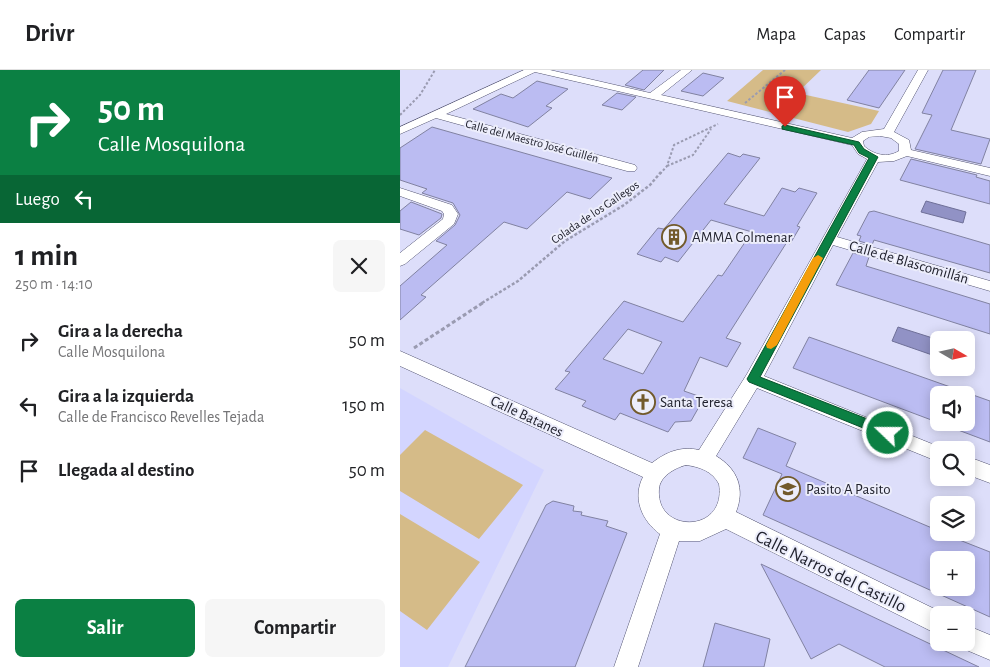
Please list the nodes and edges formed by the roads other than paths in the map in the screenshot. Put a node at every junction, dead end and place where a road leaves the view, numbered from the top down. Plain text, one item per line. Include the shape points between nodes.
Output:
1 (532, 70) edge
2 (538, 70) edge
3 (687, 70) edge
4 (923, 70) edge
5 (654, 95) junction
6 (433, 114) junction
7 (400, 131) edge
8 (887, 134) junction
9 (857, 144) junction
10 (905, 152) junction
11 (874, 157) junction
12 (631, 168) dead end
13 (990, 172) edge
14 (400, 192) edge
15 (828, 238) junction
16 (400, 261) edge
17 (990, 286) edge
18 (403, 355) edge
19 (753, 379) junction
20 (930, 450) edge
21 (704, 459) junction
22 (975, 468) edge
23 (655, 473) junction
24 (990, 474) edge
25 (723, 517) junction
26 (672, 530) junction
27 (930, 619) edge
28 (975, 641) edge
29 (990, 648) edge
30 (626, 667) edge

1 - 6 street
2 - 5 street
3 - 5 street
4 - 8 street
5 - 9 street
6 - 7 street
6 - 12 street, Calle del Maestro José Guillén
8 - 9 street via 866,134 857,140
8 - 10 street via 905,144
9 - 11 street via 862,151
10 - 11 street via 889,158
10 - 13 street
11 - 15 street
14 - 16 street via 447,208 451,214 449,221
15 - 17 street, Calle de Blascomillán
15 - 19 street
18 - 23 street, Calle Batanes
19 - 20 street
19 - 21 street
21 - 23 street via 686,456 668,462
21 - 25 street via 719,468 729,483 731,501
22 - 24 street
23 - 26 street via 648,488 648,505 657,520
25 - 26 street via 709,529 691,534
25 - 27 street, Calle Narros del Castillo
26 - 30 street
28 - 29 street

